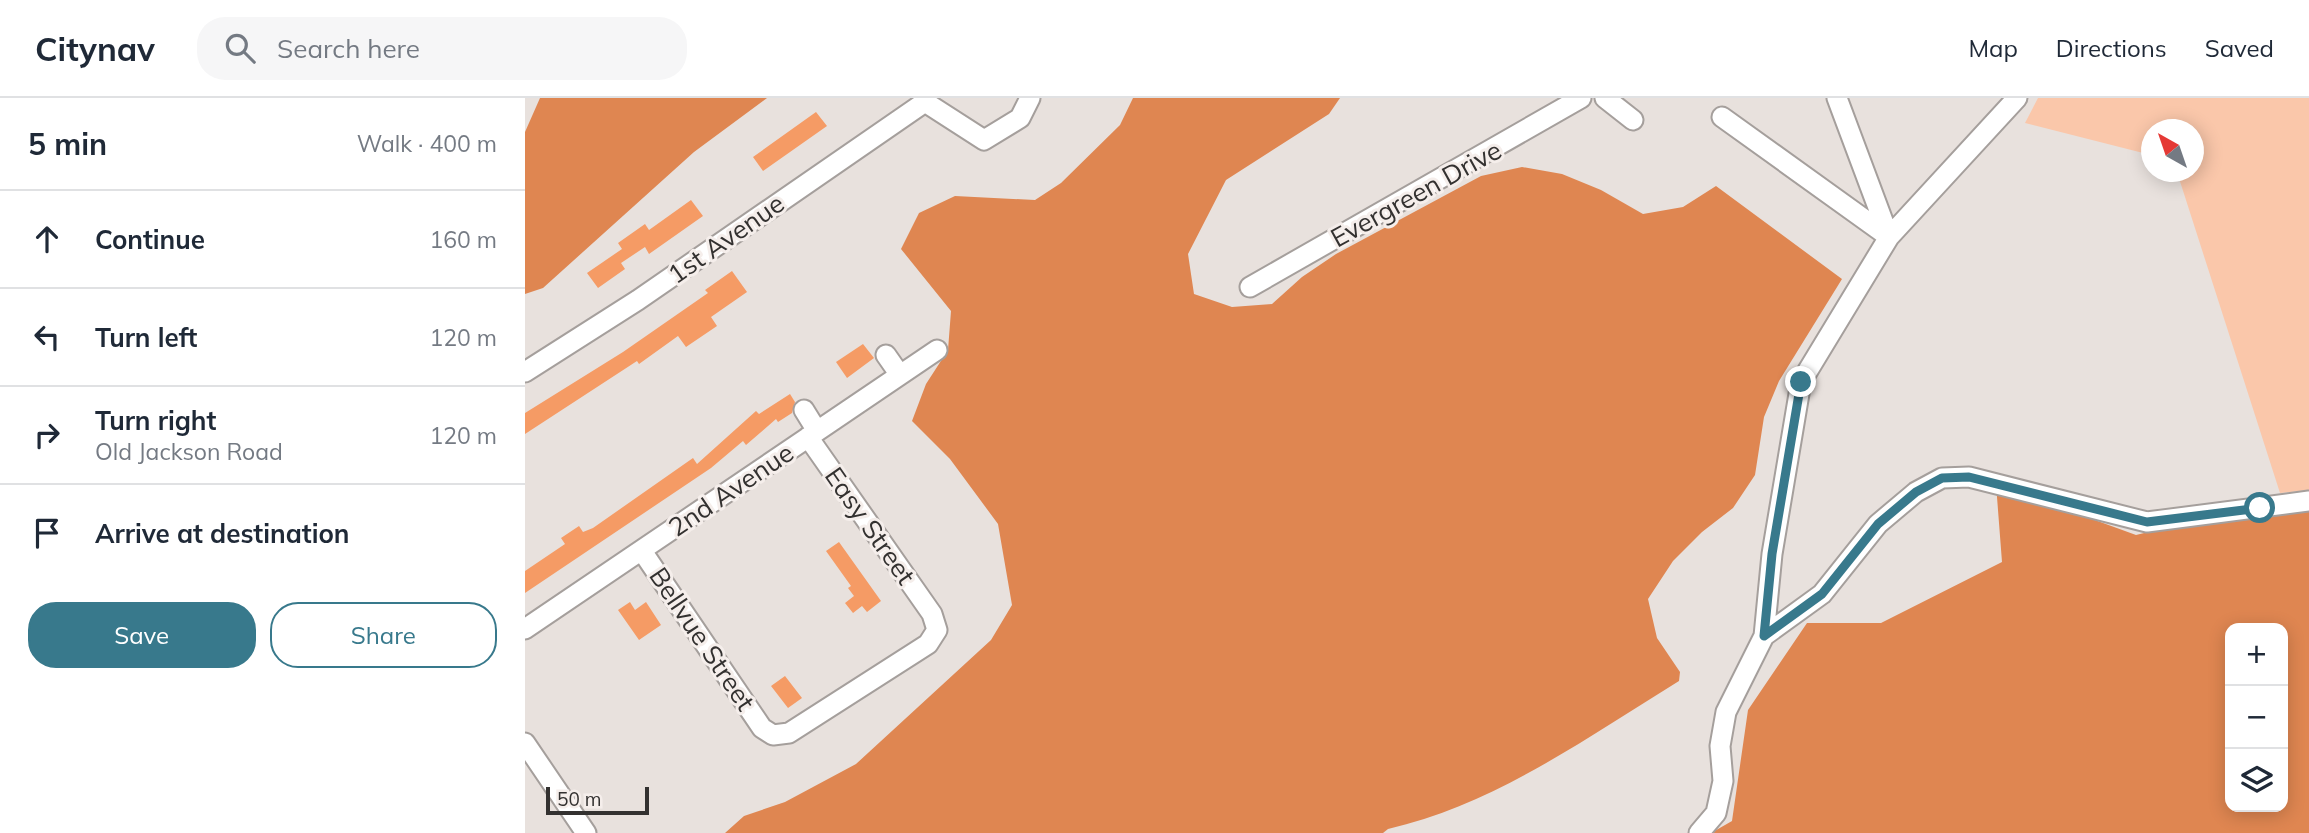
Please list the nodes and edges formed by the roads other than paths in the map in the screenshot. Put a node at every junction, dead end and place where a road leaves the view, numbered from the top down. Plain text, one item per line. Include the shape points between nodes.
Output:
1 (1030, 98) edge
2 (1581, 98) edge
3 (1605, 98) edge
4 (1837, 98) edge
5 (2017, 98) edge
6 (925, 100) edge
7 (1722, 117) dead end
8 (1633, 120) dead end
9 (1889, 237) junction
10 (1250, 287) dead end
11 (937, 350) dead end
12 (886, 355) dead end
13 (525, 372) edge
14 (900, 375) junction
15 (804, 410) dead end
16 (813, 434) junction
17 (2309, 501) edge
18 (642, 551) junction
19 (525, 629) edge
20 (1764, 636) junction
21 (762, 728) joint
22 (525, 743) edge
23 (586, 833) edge
24 (1699, 833) edge

1 - 6 street via 1020,118 984,140
2 - 10 street, Evergreen Drive
3 - 8 street
4 - 9 street
5 - 9 street
6 - 13 street, 1st Avenue via 638,300
7 - 9 street
9 - 20 street via 1801,382 1772,554
11 - 14 street, 2nd Avenue
12 - 14 street
14 - 16 street, 2nd Avenue
15 - 16 street, Easy Street
16 - 18 street, 2nd Avenue
16 - 21 street, Easy Street via 932,614 937,630 928,644 789,733 773,735
17 - 20 street via 2147,522 1969,477 1942,478 1916,492 1878,524 1822,594
18 - 19 street, 2nd Avenue
18 - 21 street, Bellvue Street
20 - 24 street via 1726,712 1720,746 1723,781 1716,813
22 - 23 street

